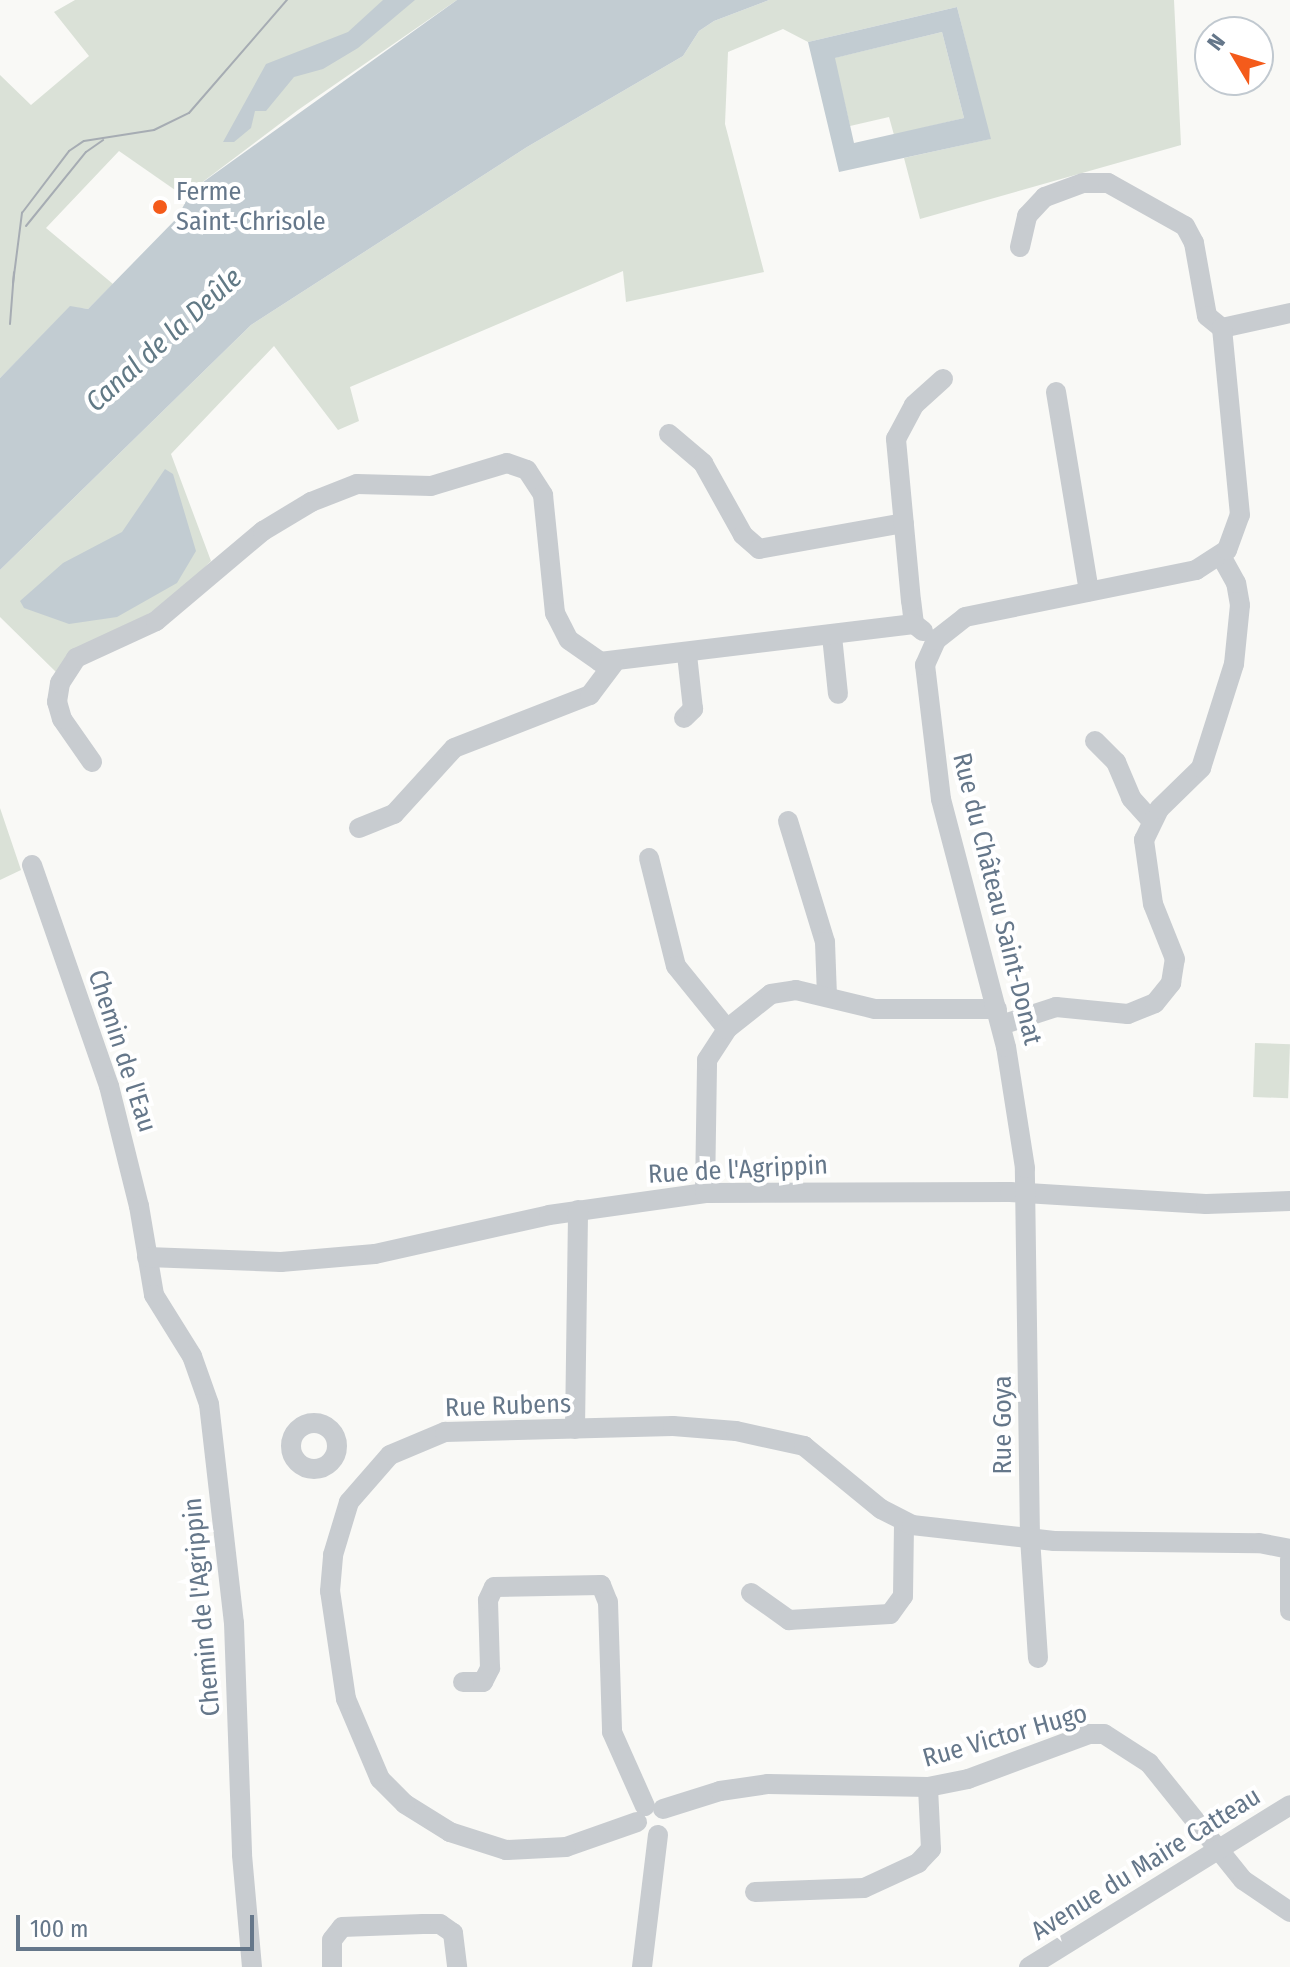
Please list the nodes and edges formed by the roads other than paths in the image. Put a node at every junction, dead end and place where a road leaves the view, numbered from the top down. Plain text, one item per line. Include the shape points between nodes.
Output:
1 (1020, 247) dead end
2 (1290, 313) edge
3 (1222, 328) junction
4 (938, 377) dead end
5 (1056, 392) dead end
6 (669, 434) dead end
7 (904, 523) junction
8 (1221, 556) junction
9 (1089, 591) junction
10 (914, 624) junction
11 (832, 636) junction
12 (936, 640) junction
13 (687, 655) junction
14 (613, 664) junction
15 (838, 694) dead end
16 (684, 718) dead end
17 (1095, 741) dead end
18 (92, 762) dead end
19 (1151, 820) junction
20 (788, 821) dead end
21 (359, 828) dead end
22 (649, 858) dead end
23 (32, 865) dead end
24 (827, 997) junction
25 (999, 1017) junction
26 (727, 1029) junction
27 (1027, 1192) junction
28 (705, 1193) junction
29 (1290, 1201) edge
30 (578, 1210) junction
31 (147, 1257) junction
32 (575, 1429) junction
33 (333, 1460) dead end
34 (361, 1482) junction
35 (904, 1523) junction
36 (1030, 1539) junction
37 (1290, 1549) edge
38 (1290, 1559) edge
39 (751, 1593) dead end
40 (1290, 1611) edge
41 (1038, 1658) dead end
42 (463, 1682) dead end
43 (928, 1787) junction
44 (1290, 1805) edge
45 (648, 1812) junction
46 (1217, 1851) junction
47 (755, 1892) dead end
48 (1290, 1912) edge
49 (252, 1967) edge
50 (332, 1967) edge
51 (457, 1967) edge
52 (642, 1967) edge
53 (1029, 1967) edge

1 - 3 street via 1027,216 1045,197 1083,183 1108,183 1185,226 1194,243 1207,316
2 - 3 street
3 - 8 street via 1240,515 1237,533
4 - 7 street via 914,405 896,439
5 - 9 street
6 - 7 street via 703,463 743,535 759,549
7 - 10 street
8 - 9 street via 1196,570
8 - 19 street via 1236,583 1240,605 1234,664 1201,768
9 - 12 street via 1066,600 965,617
10 - 11 street
10 - 12 street
11 - 13 street
11 - 15 street
12 - 25 street, Rue du Château Saint-Donat via 925,673 936,768
13 - 14 street
13 - 16 street via 693,709
14 - 18 street via 584,653 559,623 543,495 527,470 507,463 431,486 357,484 311,502 263,531 156,621 76,658 60,683 57,702 62,719
14 - 21 street via 590,695 454,748 394,814
17 - 19 street via 1116,762 1131,798
19 - 25 street via 1144,867 1175,959 1164,995 1128,1014 1056,1007
20 - 24 street via 825,942
22 - 26 street via 676,966
23 - 31 street, Chemin de l'Eau via 109,1086
24 - 25 street via 875,1009
24 - 26 street via 782,990
25 - 27 street, Rue du Château Saint-Donat via 1017,1098
26 - 28 street via 704,1076
27 - 28 street, Rue de l'Agrippin
27 - 29 street, Rue de l'Agrippin via 1206,1204
27 - 36 street, Rue Goya
28 - 30 street, Rue de l'Agrippin
30 - 31 street, Rue de l'Agrippin via 375,1254 281,1262
30 - 32 street
31 - 49 street, Chemin de l'Agrippin via 154,1295 201,1374 209,1404 235,1635 242,1855
32 - 34 street, Rue Rubens via 431,1435 390,1455
32 - 35 street, Rue Rubens via 673,1426 792,1440
33 - 34 street
34 - 45 street, Rue Rubens via 337,1535 330,1606 352,1719 387,1789 450,1832 506,1850 566,1847
35 - 36 street
35 - 39 street via 903,1596 890,1614 789,1620
36 - 37 street via 1211,1541
36 - 41 street, Rue Goya
38 - 40 street
42 - 45 street via 483,1682 490,1668 488,1600 494,1587 601,1585 608,1602 612,1732
43 - 45 street, Rue Victor Hugo via 768,1784 711,1793
43 - 46 street, Rue Victor Hugo via 968,1779 1089,1734 1104,1734 1156,1770
43 - 47 street via 931,1849 918,1863 872,1887
44 - 46 street, Avenue du Maire Catteau
45 - 52 street via 667,1822 658,1835
46 - 48 street via 1243,1880
46 - 53 street, Avenue du Maire Catteau
50 - 51 street via 332,1940 342,1927 359,1924 447,1927 456,1941

